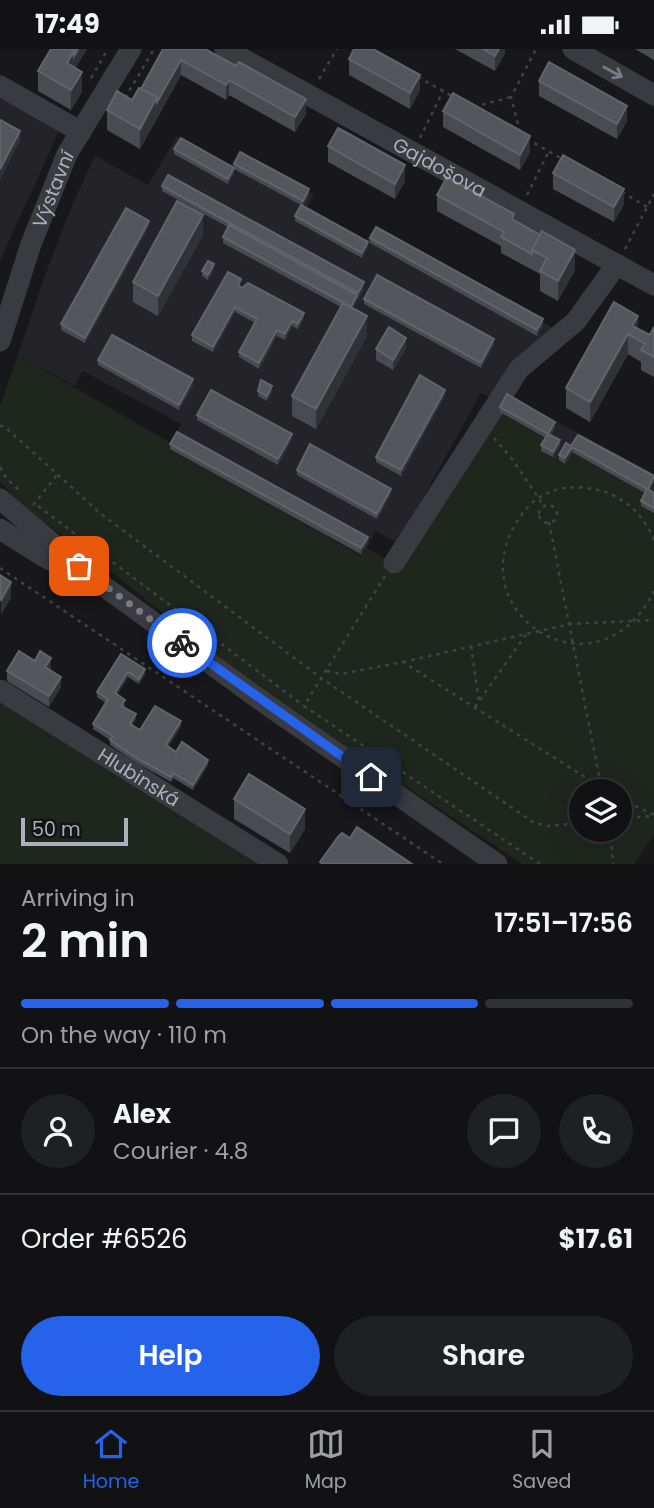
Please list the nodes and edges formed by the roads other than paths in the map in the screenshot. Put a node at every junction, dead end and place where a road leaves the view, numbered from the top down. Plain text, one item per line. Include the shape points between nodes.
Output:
1 (131, 49) edge
2 (225, 49) edge
3 (573, 49) edge
4 (0, 86) edge
5 (654, 95) edge
6 (81, 132) junction
7 (617, 264) junction
8 (654, 285) edge
9 (0, 341) edge
10 (0, 499) edge
11 (0, 529) edge
12 (394, 563) road end
13 (98, 582) junction
14 (0, 690) edge
15 (278, 864) edge
16 (497, 864) edge

1 - 6 street, Výstavní
2 - 7 street, Gajdošova
3 -> 5 street
4 - 6 street
6 - 9 street, Výstavní via 31,244
7 - 8 street, Gajdošova
7 - 12 street via 576,321 519,369
10 - 13 street
11 - 13 street
13 - 16 street
14 - 15 street, Hlubinská

